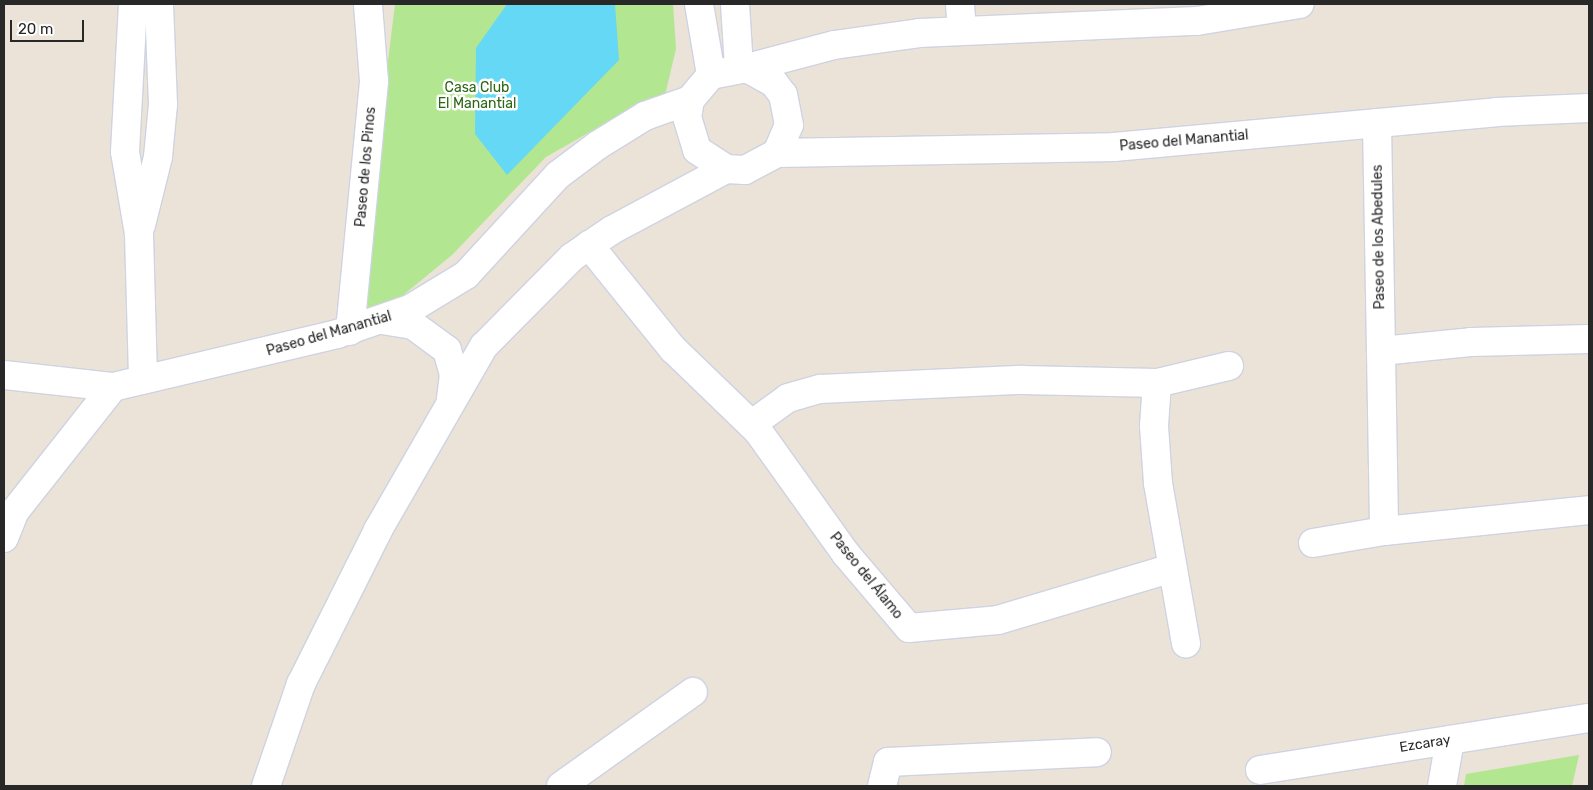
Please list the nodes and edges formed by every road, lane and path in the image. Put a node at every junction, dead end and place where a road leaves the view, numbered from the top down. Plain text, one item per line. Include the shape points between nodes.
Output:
1 (133, 4) edge
2 (159, 4) edge
3 (368, 4) edge
4 (699, 4) edge
5 (735, 4) edge
6 (1300, 4) edge
7 (961, 17) edge
8 (743, 68) junction
9 (711, 75) junction
10 (690, 100) junction
11 (1589, 108) edge
12 (1377, 123) junction
13 (777, 153) junction
14 (726, 169) junction
15 (139, 234) junction
16 (589, 245) junction
17 (382, 320) junction
18 (350, 331) junction
19 (1589, 339) edge
20 (1381, 351) junction
21 (1229, 366) dead end
22 (4, 375) edge
23 (143, 378) junction
24 (1157, 383) junction
25 (113, 387) junction
26 (451, 399) junction
27 (752, 424) junction
28 (1589, 510) edge
29 (1384, 531) junction
30 (4, 538) edge
31 (1313, 543) dead end
32 (1172, 568) junction
33 (1186, 644) dead end
34 (693, 692) dead end
35 (1589, 718) edge
36 (1450, 740) junction
37 (1097, 752) dead end
38 (1260, 769) edge
39 (266, 786) edge
40 (561, 786) edge
41 (882, 786) edge
42 (1442, 786) edge

1 - 15 street via 125,152
2 - 15 street via 163,104 158,157
3 - 18 street, Paseo de los Pinos via 374,81
4 - 9 street
5 - 8 street
6 - 7 street via 1197,21
7 - 8 street
8 - 9 street
8 - 13 street via 774,83 783,95 789,125
9 - 10 street
10 - 14 street via 687,117 693,142 710,162
10 - 17 street, Paseo del Manantial via 645,116 598,145 558,176 466,275
11 - 12 street, Paseo del Manantial
12 - 13 street, Paseo del Manantial via 1114,147
12 - 20 street, Paseo de los Abedules
13 - 14 street via 745,170
14 - 16 street via 660,201
15 - 23 street
16 - 26 street via 528,298 484,346
16 - 27 street, Paseo del Álamo via 628,299 673,349
17 - 18 street, Paseo del Manantial
17 - 26 street via 413,325 433,335 447,350 454,374
18 - 23 street, Paseo del Manantial
19 - 20 street via 1471,342
20 - 29 street, Paseo de los Abedules
21 - 24 street
22 - 25 street
23 - 25 street, Paseo del Manantial
24 - 27 street via 1022,380 820,389 788,398
24 - 32 street via 1154,426 1158,483
25 - 30 street via 15,511
26 - 39 street via 301,684
27 - 32 street, Paseo del Álamo via 846,554 909,628 998,620
28 - 29 street
29 - 31 street
32 - 33 street
34 - 40 street
35 - 36 street, Ezcaray
36 - 38 street, Ezcaray
36 - 42 street
37 - 41 street via 888,762

